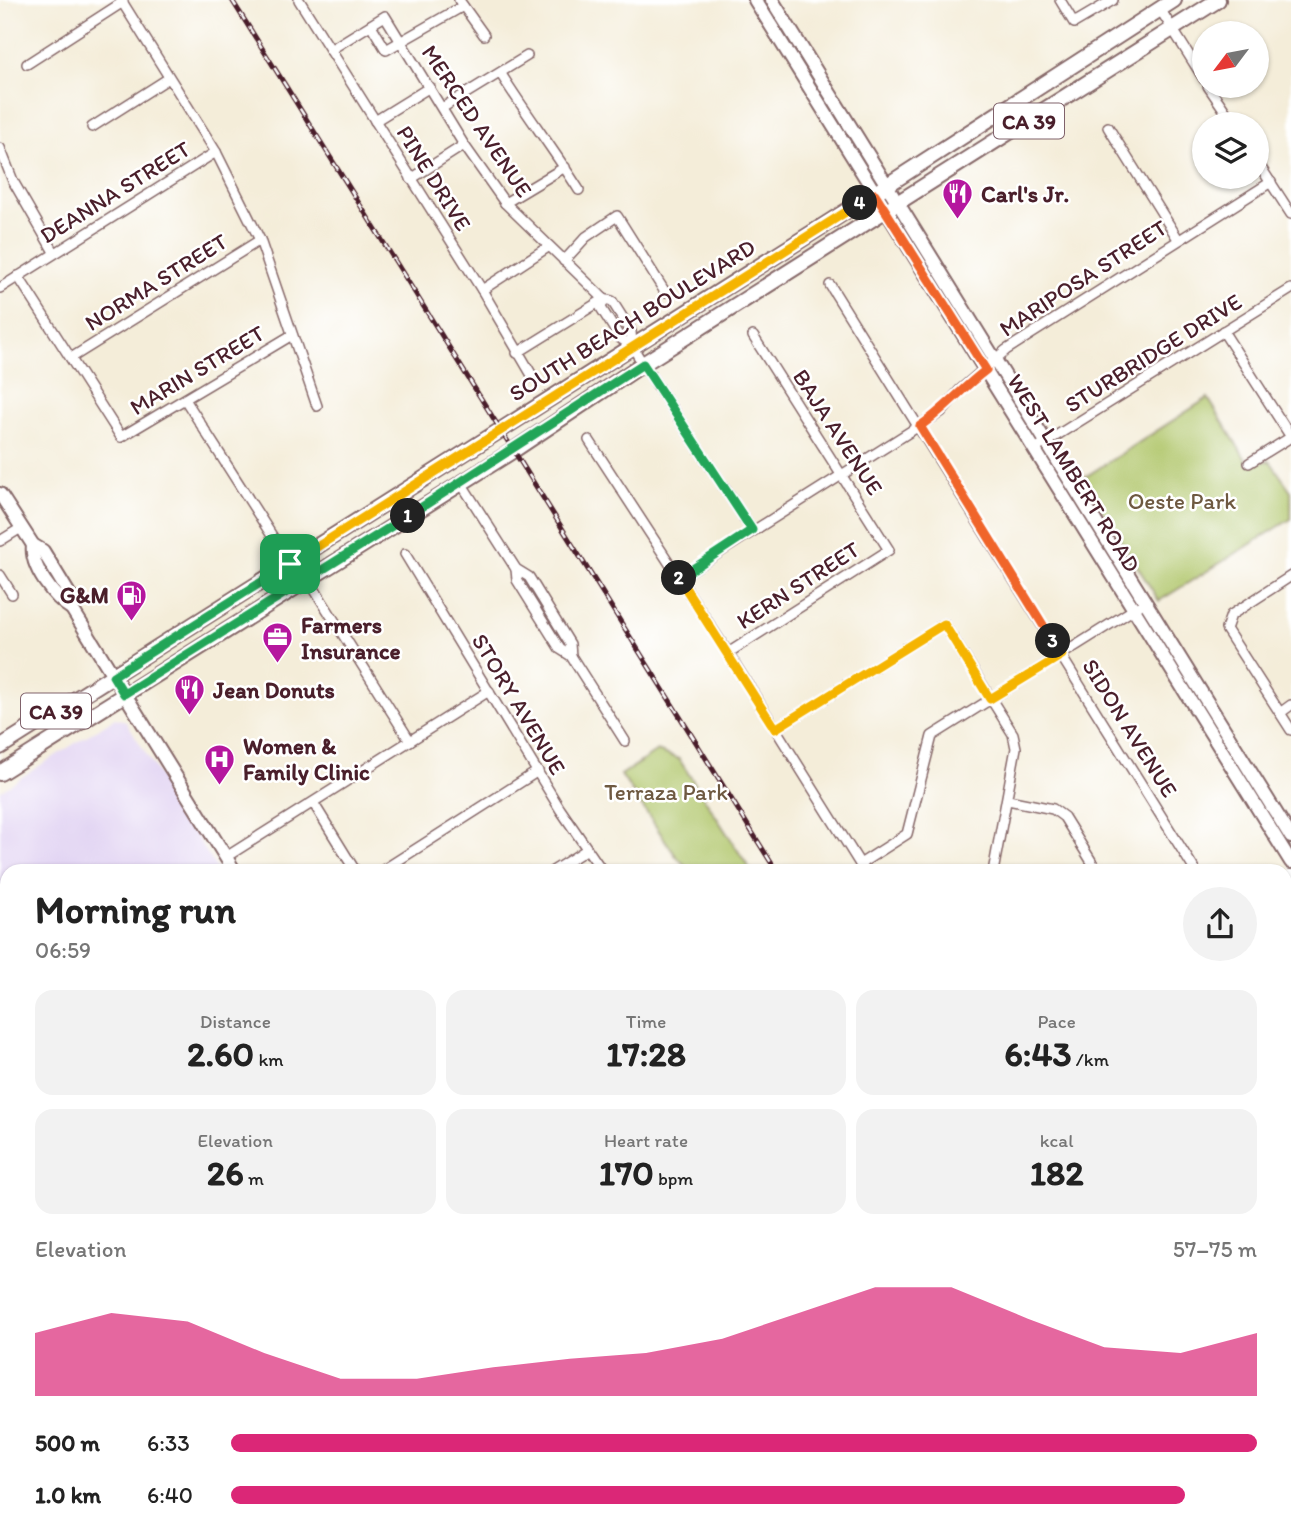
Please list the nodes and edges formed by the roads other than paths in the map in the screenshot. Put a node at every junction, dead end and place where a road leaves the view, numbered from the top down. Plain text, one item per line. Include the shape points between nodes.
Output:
1 (299, 0) edge
2 (755, 0) edge
3 (772, 0) edge
4 (1060, 0) edge
5 (1113, 0) edge
6 (1174, 0) edge
7 (1217, 0) edge
8 (122, 1) edge
9 (461, 3) edge
10 (1160, 9) junction
11 (371, 25) junction
12 (1171, 29) junction
13 (484, 36) dead end
14 (401, 42) junction
15 (330, 50) junction
16 (527, 57) dead end
17 (1192, 61) edge
18 (27, 64) dead end
19 (501, 74) junction
20 (169, 78) junction
21 (429, 87) junction
22 (442, 108) junction
23 (375, 121) junction
24 (92, 127) dead end
25 (1108, 127) dead end
26 (464, 145) junction
27 (0, 148) edge
28 (216, 152) junction
29 (565, 167) junction
30 (411, 178) junction
31 (1269, 179) edge
32 (1271, 182) junction
33 (882, 189) junction
34 (579, 190) dead end
35 (505, 203) junction
36 (893, 208) junction
37 (1291, 214) edge
38 (1178, 239) junction
39 (260, 240) junction
40 (548, 247) junction
41 (54, 252) junction
42 (564, 261) junction
43 (18, 276) junction
44 (831, 285) dead end
45 (0, 288) edge
46 (482, 289) junction
47 (1291, 289) edge
48 (665, 292) dead end
49 (604, 299) junction
50 (1223, 331) junction
51 (292, 335) junction
52 (753, 336) dead end
53 (632, 346) junction
54 (517, 354) junction
55 (71, 358) junction
56 (996, 360) junction
57 (643, 364) junction
58 (986, 370) junction
59 (533, 377) dead end
60 (186, 401) junction
61 (317, 406) dead end
62 (920, 426) junction
63 (1291, 437) edge
64 (589, 440) dead end
65 (1047, 442) junction
66 (1035, 449) junction
67 (1249, 463) dead end
68 (844, 474) junction
69 (461, 483) junction
70 (0, 494) edge
71 (22, 528) junction
72 (752, 530) junction
73 (0, 541) edge
74 (889, 550) joint
75 (405, 554) dead end
76 (290, 564) junction
77 (0, 576) edge
78 (1291, 576) edge
79 (679, 578) junction
80 (308, 579) junction
81 (12, 594) dead end
82 (1140, 606) junction
83 (729, 653) junction
84 (1062, 655) junction
85 (113, 676) junction
86 (489, 691) junction
87 (124, 694) junction
88 (990, 699) junction
89 (1291, 705) edge
90 (1280, 713) junction
91 (775, 729) junction
92 (1291, 730) edge
93 (410, 741) junction
94 (625, 741) dead end
95 (0, 747) edge
96 (538, 771) junction
97 (0, 773) edge
98 (1008, 800) junction
99 (314, 804) junction
100 (1287, 834) edge
101 (586, 850) junction
102 (226, 857) junction
103 (1291, 862) edge
104 (230, 864) edge
105 (351, 864) edge
106 (393, 864) edge
107 (564, 864) edge
108 (597, 864) edge
109 (860, 864) edge
110 (866, 864) edge
111 (995, 864) edge
112 (1093, 864) edge
113 (1191, 864) edge

1 - 15 street, PINE DRIVE
2 - 33 main road, WEST LAMBERT ROAD
3 - 33 main road, WEST LAMBERT ROAD
4 - 5 street via 1074,23
6 - 10 main road, SOUTH BEACH BOULEVARD / CA 39
7 - 12 main road, SOUTH BEACH BOULEVARD / CA 39
8 - 18 street
8 - 20 street
9 - 13 street
9 - 14 street
10 - 12 street
10 - 33 main road, SOUTH BEACH BOULEVARD / CA 39
11 - 14 street via 386,50
11 - 14 street, MERCED AVENUE via 385,16
11 - 15 street
12 - 17 street
12 - 36 main road, SOUTH BEACH BOULEVARD / CA 39
14 - 21 street, MERCED AVENUE
15 - 23 street, PINE DRIVE
16 - 19 street
19 - 22 street
19 - 29 street
20 - 24 street
20 - 28 street
21 - 22 street, MERCED AVENUE
21 - 23 street
22 - 26 street, MERCED AVENUE
23 - 30 street, PINE DRIVE
25 - 38 street
26 - 30 street
26 - 35 street, MERCED AVENUE
27 - 41 street via 13,181
28 - 39 street
28 - 41 street, DEANNA STREET
29 - 34 street
29 - 35 street
30 - 46 street, PINE DRIVE
31 - 32 street
32 - 37 street
32 - 38 street, MARIPOSA STREET
33 - 36 main road, WEST LAMBERT ROAD
33 - 53 main road, SOUTH BEACH BOULEVARD / CA 39
35 - 40 street, MERCED AVENUE
36 - 56 main road, WEST LAMBERT ROAD
36 - 57 main road, SOUTH BEACH BOULEVARD / CA 39
36 - 58 main road, WEST LAMBERT ROAD
38 - 56 street, MARIPOSA STREET
39 - 51 street
39 - 55 street, NORMA STREET
40 - 42 street, MERCED AVENUE
40 - 46 street
41 - 43 street, DEANNA STREET
42 - 48 street via 586,237 617,216
42 - 49 street, MERCED AVENUE
43 - 45 street, DEANNA STREET
43 - 55 street
44 - 62 street, SIDON AVENUE
46 - 54 street, PINE DRIVE
47 - 50 street, STURBRIDGE DRIVE
49 - 53 street, MERCED AVENUE via 601,308 620,338
49 - 54 street
50 - 63 street
50 - 65 street, STURBRIDGE DRIVE
51 - 60 street, MARIN STREET
51 - 61 street
52 - 68 street, BAJA AVENUE
53 - 57 street, MERCED AVENUE
53 - 76 main road, SOUTH BEACH BOULEVARD / CA 39
54 - 59 street, PINE DRIVE
55 - 60 street, MARIN STREET via 121,437
56 - 58 street, MARIPOSA STREET
56 - 65 main road, WEST LAMBERT ROAD
57 - 69 main road, SOUTH BEACH BOULEVARD / CA 39
57 - 72 street, MERCED AVENUE
58 - 62 street, MARIPOSA STREET
58 - 66 main road, WEST LAMBERT ROAD
60 - 76 street
62 - 68 street, MARIPOSA STREET
62 - 84 street, SIDON AVENUE
63 - 67 street
64 - 79 street
65 - 66 street, STURBRIDGE DRIVE
65 - 82 main road, WEST LAMBERT ROAD
66 - 82 main road, WEST LAMBERT ROAD
68 - 72 street, MARIPOSA STREET
68 - 74 street, BAJA AVENUE
69 - 80 main road, SOUTH BEACH BOULEVARD / CA 39
69 - 94 street via 560,649 571,656
70 - 71 main road
71 - 73 street
71 - 85 main road via 33,545 31,557 60,602 72,609
72 - 79 street, MARIPOSA STREET
74 - 83 street, KERN STREET
75 - 86 street, STORY AVENUE
76 - 80 street
76 - 85 main road, SOUTH BEACH BOULEVARD / CA 39
77 - 81 street
78 - 90 street via 1231,615 1226,629
79 - 83 street
80 - 87 main road, SOUTH BEACH BOULEVARD / CA 39
80 - 93 street
82 - 84 street
82 - 100 main road, WEST LAMBERT ROAD
83 - 91 street
84 - 88 street
84 - 113 street, SIDON AVENUE
85 - 87 main road
85 - 95 main road, CA 39
86 - 93 street
86 - 96 street, STORY AVENUE
87 - 97 main road, CA 39
87 - 102 main road
88 - 91 street via 944,624
88 - 98 street via 1013,734 1016,748
88 - 110 street via 932,736 907,834
89 - 90 street
90 - 92 street
91 - 109 street
93 - 99 street
96 - 101 street, STORY AVENUE
96 - 106 street
98 - 111 street
98 - 112 street via 1053,809 1064,817
99 - 102 street
99 - 105 street
100 - 103 main road, WEST LAMBERT ROAD
101 - 107 street
101 - 108 street, STORY AVENUE
102 - 104 main road

